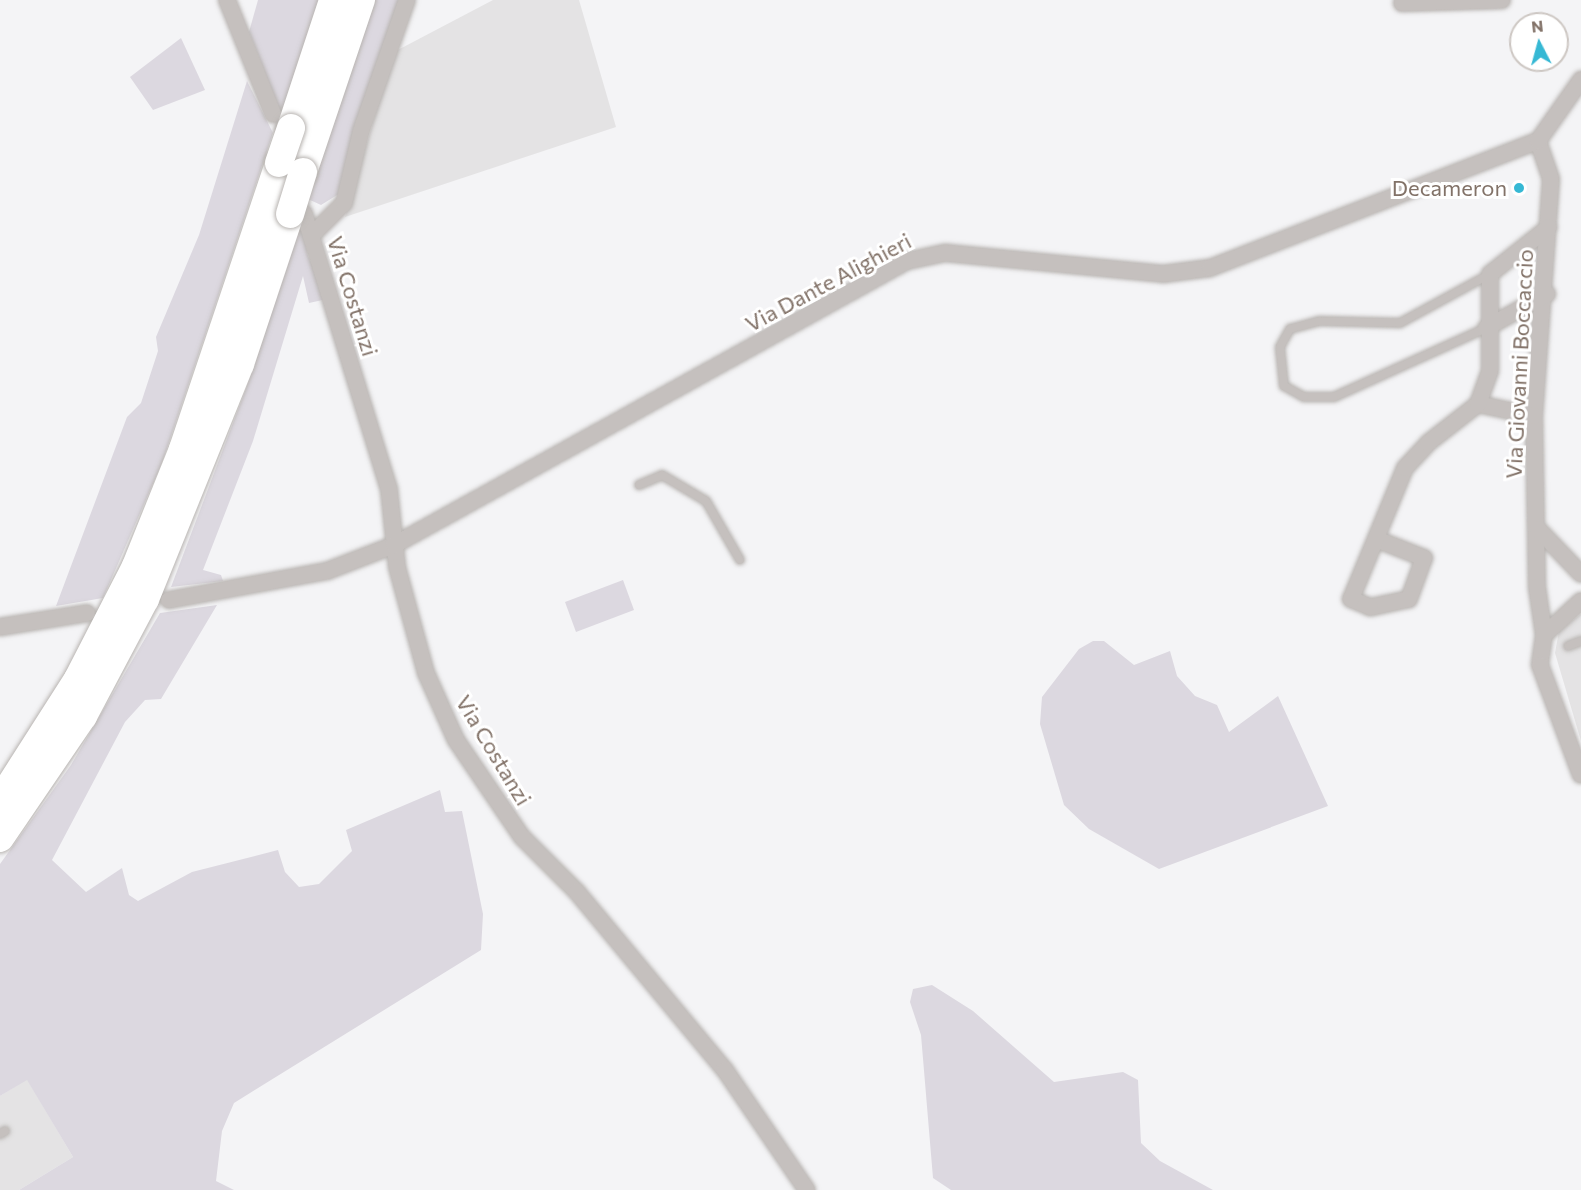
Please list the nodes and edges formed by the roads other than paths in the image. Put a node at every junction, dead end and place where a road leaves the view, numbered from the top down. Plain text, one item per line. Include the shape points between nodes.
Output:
1 (227, 0) edge
2 (333, 0) edge
3 (361, 0) edge
4 (407, 0) edge
5 (1502, 0) edge
6 (1402, 3) dead end
7 (1581, 80) edge
8 (282, 121) junction
9 (1538, 141) junction
10 (291, 168) junction
11 (297, 213) junction
12 (1549, 227) junction
13 (311, 236) junction
14 (1490, 274) junction
15 (1547, 294) junction
16 (1486, 328) junction
17 (1478, 404) junction
18 (1534, 416) junction
19 (639, 485) dead end
20 (1538, 529) junction
21 (1376, 539) junction
22 (394, 544) junction
23 (740, 560) dead end
24 (1581, 574) edge
25 (169, 600) dead end
26 (1581, 601) edge
27 (87, 613) dead end
28 (0, 627) edge
29 (1544, 635) junction
30 (1581, 641) edge
31 (1568, 646) dead end
32 (1577, 757) edge
33 (1581, 775) edge
34 (0, 801) edge
35 (0, 838) edge
36 (807, 1190) edge

1 - 8 street
2 - 8 highway
3 - 10 highway
4 - 13 street via 361,131 344,203
5 - 6 street
7 - 9 street
8 - 10 highway, bridge
9 - 12 street, Via Giovanni Boccaccio via 1551,179
9 - 22 street, Via Dante Alighieri via 1210,268 1163,274 946,253 908,261
10 - 11 highway, bridge
10 - 34 highway via 136,566 78,679
11 - 13 street, Via Costanzi
11 - 35 highway via 145,599 83,716
12 - 14 street
12 - 15 street, Via Giovanni Boccaccio
13 - 22 street, Via Costanzi via 389,489 396,523
14 - 16 street
14 - 16 lane via 1400,323 1319,321 1290,329 1280,347 1284,386 1304,398 1334,397
15 - 16 street
15 - 18 street, Via Giovanni Boccaccio
16 - 17 street via 1490,371
17 - 18 street
17 - 21 street via 1428,443 1405,468
18 - 20 street, Via Giovanni Boccaccio
19 - 23 lane via 662,475 706,501
20 - 24 street
20 - 29 street, Via Giovanni Boccaccio
21 - 21 street via 1351,599 1370,607 1409,599 1424,558
22 - 25 street, Via Dante Alighieri via 316,574
22 - 36 street, Via Costanzi via 426,673 456,740 522,837 577,892 725,1070
26 - 29 street
27 - 28 street
29 - 32 street via 1544,685
30 - 31 lane
32 - 33 street

